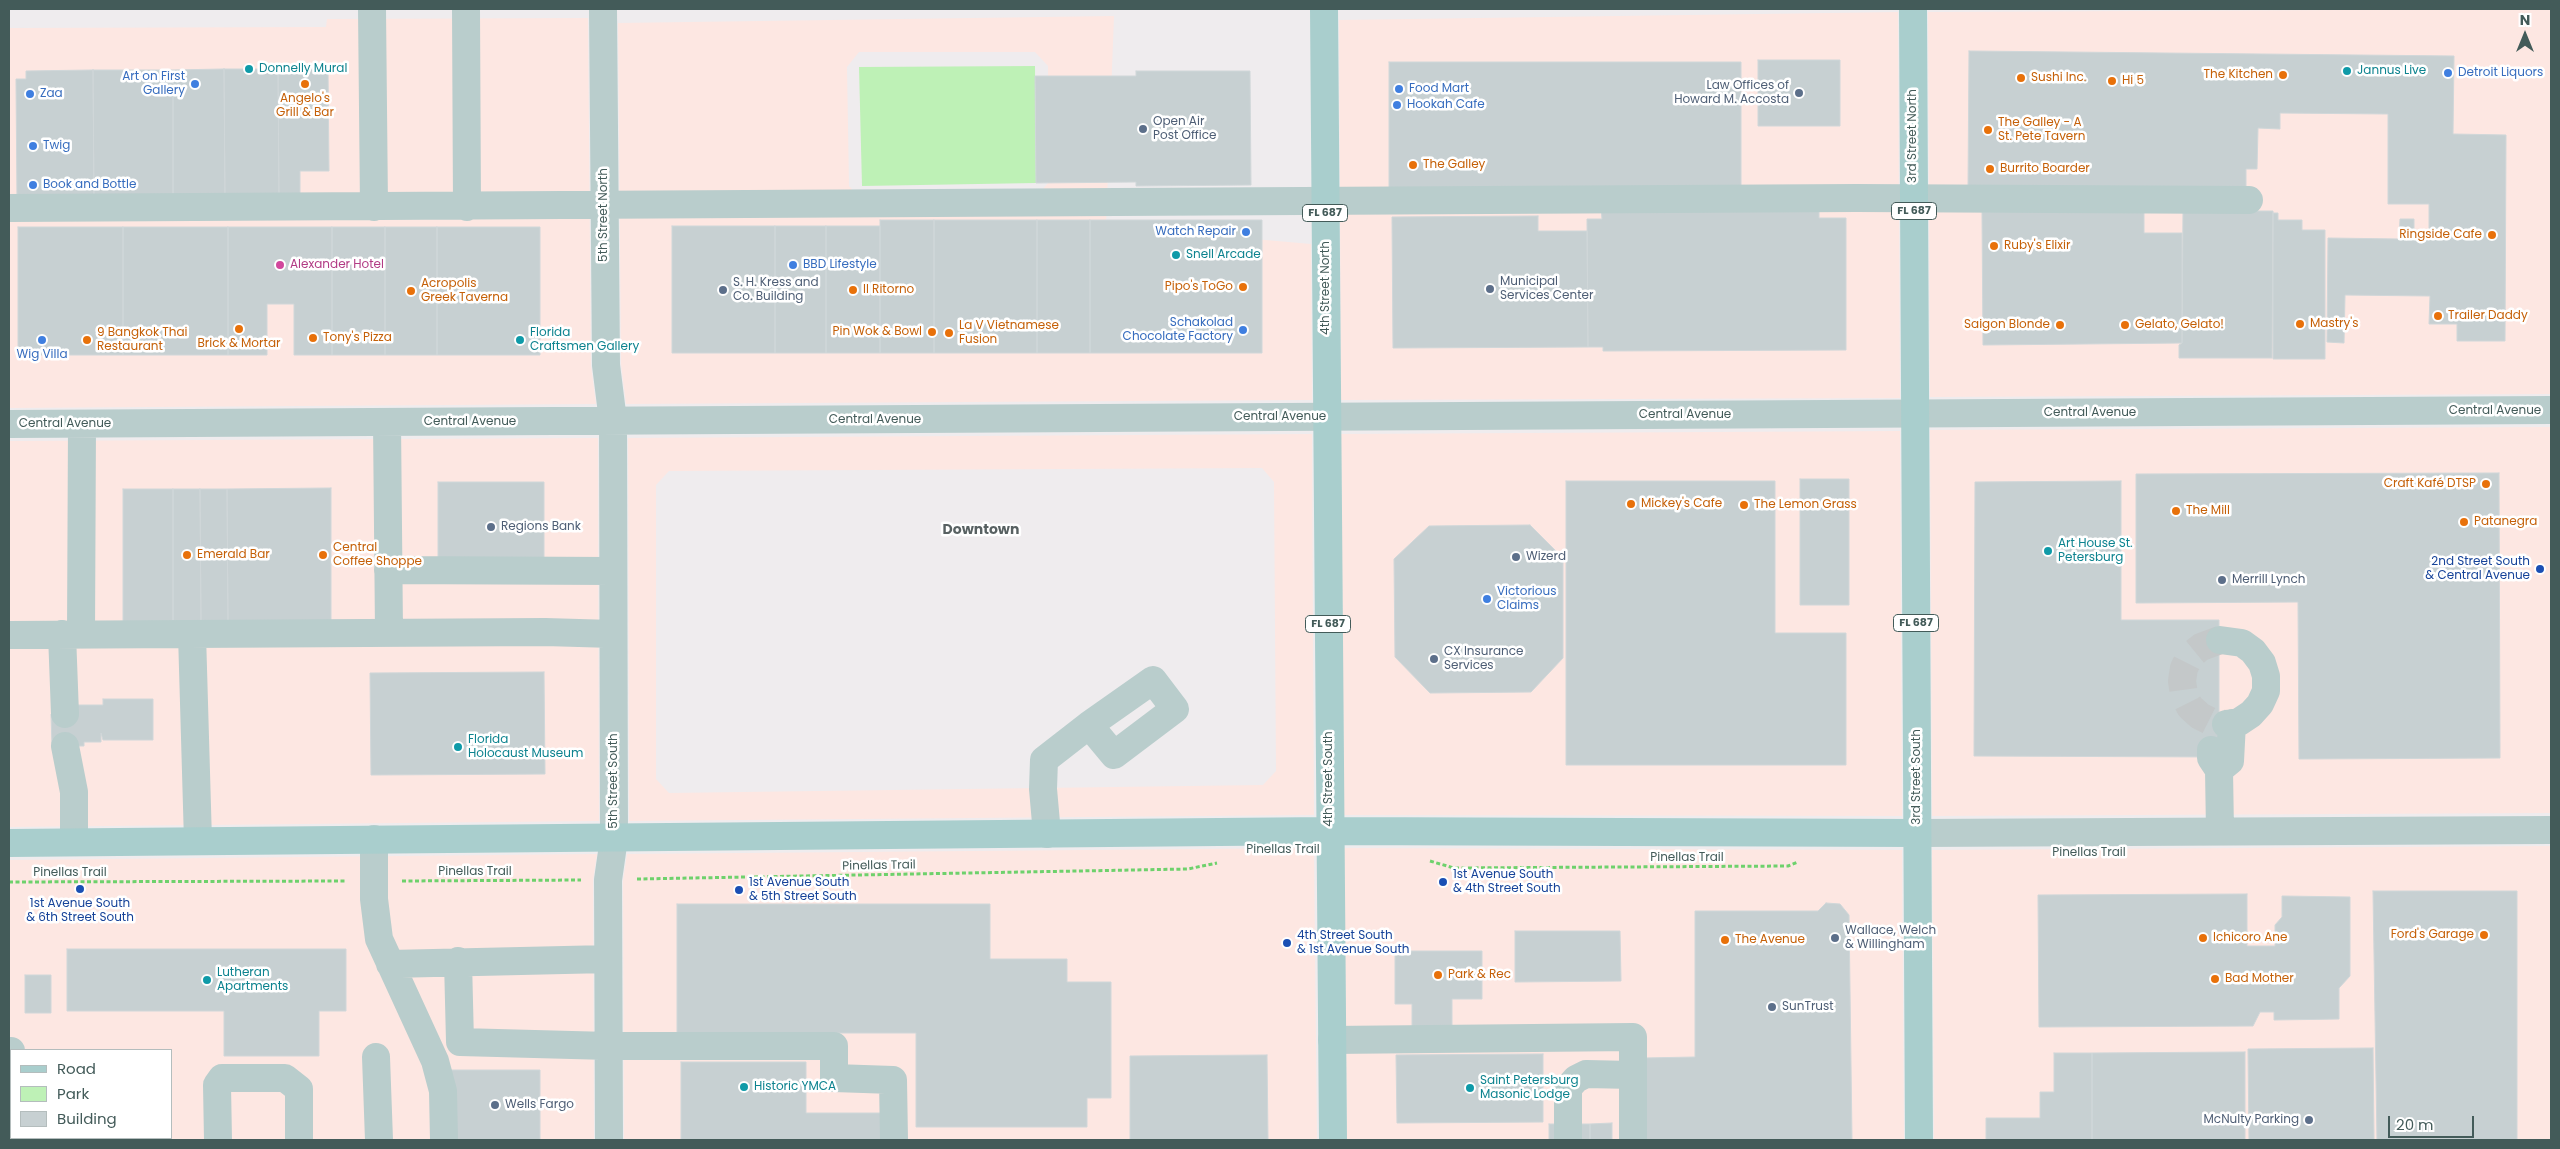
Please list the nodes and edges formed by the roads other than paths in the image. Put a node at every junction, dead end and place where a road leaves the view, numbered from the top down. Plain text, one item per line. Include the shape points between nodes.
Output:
1 (372, 9) edge
2 (466, 9) edge
3 (603, 9) edge
4 (1324, 9) edge
5 (1912, 9) edge
6 (1914, 198) junction
7 (2249, 200) dead end
8 (1325, 201) junction
9 (604, 205) junction
10 (374, 207) junction
11 (468, 207) junction
12 (9, 208) edge
13 (2551, 410) edge
14 (1915, 414) junction
15 (1326, 417) junction
16 (613, 421) junction
17 (388, 422) junction
18 (9, 424) edge
19 (82, 424) junction
20 (388, 570) junction
21 (613, 571) junction
22 (389, 632) junction
23 (9, 634) edge
24 (71, 634) junction
25 (192, 634) junction
26 (613, 634) junction
27 (2220, 640) tunnel mouth
28 (65, 714) dead end
29 (1089, 725) dead end
30 (66, 746) dead end
31 (2551, 830) edge
32 (1329, 832) junction
33 (2220, 832) junction
34 (1917, 833) junction
35 (1047, 834) junction
36 (614, 838) junction
37 (374, 839) junction
38 (198, 840) junction
39 (74, 842) junction
40 (9, 843) edge
41 (608, 959) junction
42 (458, 961) junction
43 (390, 964) junction
44 (1332, 1040) junction
45 (609, 1046) junction
46 (376, 1057) dead end
47 (435, 1061) junction
48 (1633, 1076) junction
49 (218, 1140) edge
50 (300, 1140) edge
51 (379, 1140) edge
52 (428, 1140) edge
53 (444, 1140) edge
54 (609, 1140) edge
55 (894, 1140) edge
56 (1333, 1140) edge
57 (1568, 1140) edge
58 (1633, 1140) edge
59 (1919, 1140) edge

1 - 10 street
2 - 11 street
3 - 9 street, 5th Street North
4 - 8 main road, 4th Street North / FL 687
5 - 6 main road, 3rd Street North / FL 687
6 - 7 street
6 - 8 street
6 - 14 main road, 3rd Street North / FL 687
8 - 9 street
8 - 15 main road, 4th Street North / FL 687
9 - 11 street
9 - 16 street, 5th Street North via 606,365
10 - 11 street
10 - 12 street
13 - 14 street, Central Avenue
14 - 15 street, Central Avenue
14 - 34 main road, 3rd Street South / FL 687
15 - 16 street, Central Avenue
15 - 32 main road, 4th Street South / FL 687
16 - 17 street, Central Avenue
16 - 21 street, 5th Street South
17 - 19 street, Central Avenue
17 - 20 street
18 - 19 street, Central Avenue
19 - 24 street
20 - 21 street
20 - 22 street
21 - 26 street, 5th Street South
22 - 25 street
22 - 26 street
23 - 24 street
24 - 25 street
24 - 28 street
25 - 38 street
26 - 36 street, 5th Street South
27 - 33 street via 2242,643 2254,651 2266,676 2266,691 2260,704 2239,722 2229,723 2230,761 2215,760
29 - 35 street via 1044,760
30 - 39 street via 74,792
31 - 33 street
32 - 34 main road
32 - 35 main road
32 - 44 main road, 4th Street South / FL 687
33 - 34 street
34 - 59 main road, 3rd Street South / FL 687
35 - 36 main road
36 - 37 main road
36 - 41 street, 5th Street South via 608,880
37 - 38 main road
37 - 43 street via 373,881 379,939
38 - 39 main road
39 - 40 main road
41 - 42 street
41 - 45 street, 5th Street South
42 - 43 street
42 - 45 street via 460,1042
43 - 47 street
44 - 48 street via 1633,1038
44 - 56 main road, 4th Street South / FL 687
45 - 54 street, 5th Street South
45 - 55 street via 834,1046 834,1078 893,1080
46 - 51 street
47 - 52 street via 428,1088
47 - 53 street via 443,1091
48 - 57 street via 1586,1074 1576,1079 1568,1088
48 - 58 street
49 - 50 street via 217,1086 222,1078 285,1078 300,1089

